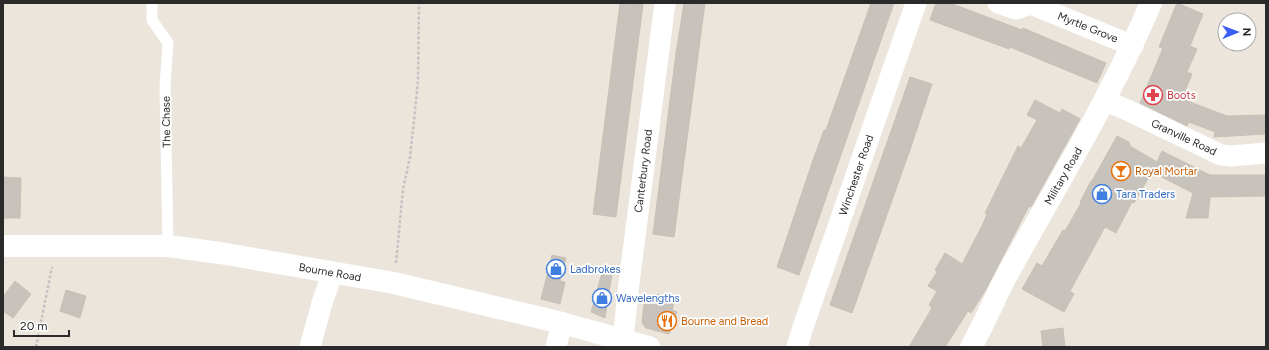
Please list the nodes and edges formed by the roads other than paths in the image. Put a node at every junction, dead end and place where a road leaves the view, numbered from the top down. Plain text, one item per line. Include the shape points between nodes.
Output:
1 (152, 3) edge
2 (665, 3) edge
3 (916, 3) edge
4 (998, 3) edge
5 (1151, 3) edge
6 (1133, 46) junction
7 (1105, 101) junction
8 (1266, 153) edge
9 (3, 246) edge
10 (168, 246) junction
11 (332, 272) junction
12 (562, 323) junction
13 (623, 340) junction
14 (310, 347) edge
15 (556, 347) edge
16 (649, 347) edge
17 (798, 347) edge
18 (971, 347) edge

1 - 10 lane, The Chase via 152,20 168,43 165,86
2 - 13 street, Canterbury Road
3 - 17 street, Winchester Road
4 - 6 street, Myrtle Grove via 1016,9 1031,4
5 - 6 street, Military Road
6 - 7 street, Military Road
7 - 8 street, Granville Road via 1221,154 1231,156
7 - 18 street, Military Road via 1006,276
9 - 10 street, Bourne Road
10 - 11 street, Bourne Road
11 - 12 street, Bourne Road via 394,283
11 - 14 street
12 - 13 street, Bourne Road
12 - 15 street
13 - 16 street, Bourne Road

